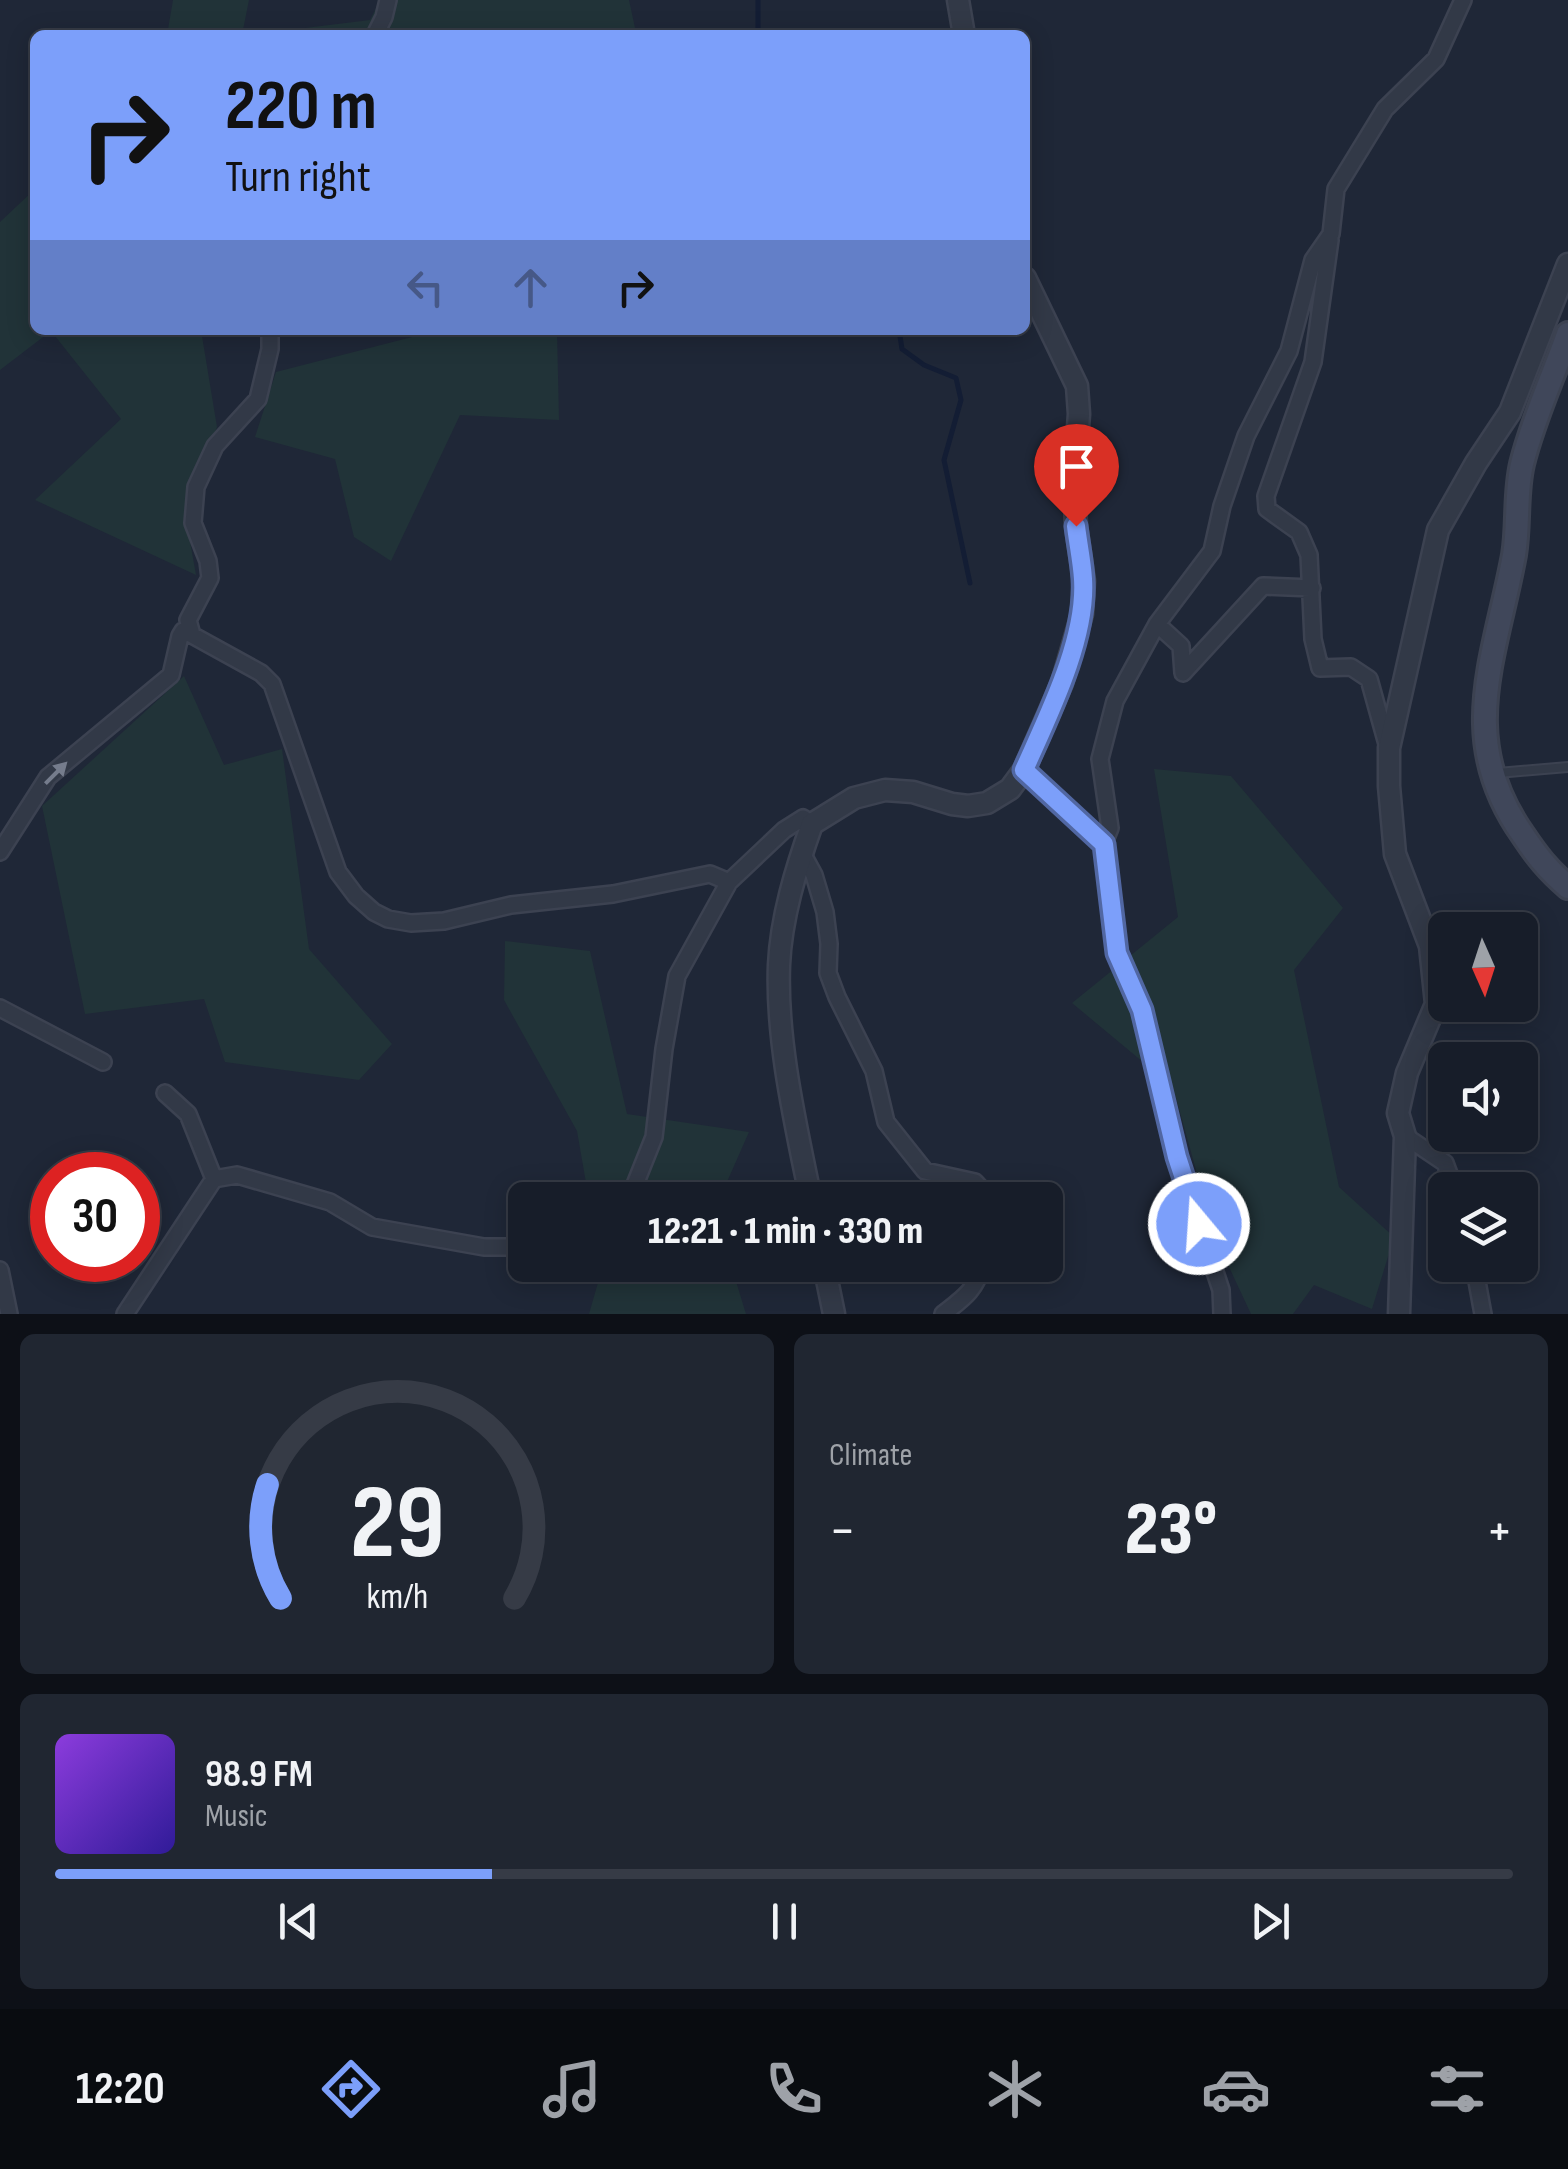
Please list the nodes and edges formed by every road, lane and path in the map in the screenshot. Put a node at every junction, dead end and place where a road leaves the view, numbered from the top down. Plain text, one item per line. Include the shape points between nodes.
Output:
1 (388, 0) edge
2 (958, 0) edge
3 (1463, 0) edge
4 (378, 30) edge
5 (963, 30) edge
6 (1331, 234) junction
7 (1568, 264) edge
8 (1030, 288) edge
9 (1568, 334) edge
10 (270, 335) edge
11 (1312, 588) junction
12 (1157, 624) junction
13 (190, 630) junction
14 (1388, 748) junction
15 (1568, 767) edge
16 (1024, 770) junction
17 (1491, 774) junction
18 (812, 824) junction
19 (1104, 844) junction
20 (0, 852) edge
21 (802, 853) junction
22 (729, 882) junction
23 (1568, 886) edge
24 (0, 1008) edge
25 (103, 1062) dead end
26 (165, 1092) dead end
27 (1404, 1136) junction
28 (1448, 1172) edge
29 (214, 1179) junction
30 (636, 1182) edge
31 (808, 1182) edge
32 (975, 1182) edge
33 (508, 1247) edge
34 (0, 1270) edge
35 (827, 1282) edge
36 (976, 1282) edge
37 (1477, 1282) edge
38 (9, 1314) edge
39 (125, 1314) edge
40 (834, 1314) edge
41 (943, 1314) edge
42 (1222, 1314) edge
43 (1399, 1314) edge
44 (1483, 1314) edge

1 - 4 street
2 - 5 street
3 - 6 street via 1436,59 1385,109 1336,188
6 - 11 street via 1313,362 1266,496 1267,509 1299,532
6 - 12 street via 1313,260 1289,352 1246,436 1212,551
7 - 14 street via 1510,412 1438,530
8 - 16 street via 1077,386 1074,481 1084,581 1082,614 1062,682
9 - 17 main road via 1521,467 1515,551 1487,677 1484,738
10 - 13 street via 258,398 215,446 196,487 193,523 210,578 188,620
11 - 12 street via 1263,586 1184,673 1181,646
11 - 14 street via 1320,668 1350,668 1368,679
12 - 19 street via 1115,701 1100,759 1110,828
20 -> 13 street via 48,776 170,675 180,636
13 - 22 street via 272,684 338,872 356,896 388,919 444,921 710,874
14 - 27 street via 1396,854 1430,946 1436,1004 1407,1073 1398,1113
15 - 17 lane
16 - 18 street via 987,803 968,806 885,790 854,798
16 - 19 street
17 - 23 main road via 1510,818 1546,868
18 - 21 street
18 - 22 street via 803,818 784,830
19 - 42 street via 1117,953 1142,1010 1177,1157 1221,1290
21 - 31 street via 779,962 779,1006
21 - 32 street via 825,912 828,974 874,1070 886,1122 926,1171
22 - 30 street via 677,976 654,1137
24 - 25 street
26 - 29 street via 188,1114
27 - 28 street
27 - 43 street
29 - 33 street via 237,1176 330,1202 372,1227
29 - 39 street
34 - 38 street
35 - 40 street
36 - 41 street
37 - 44 street

